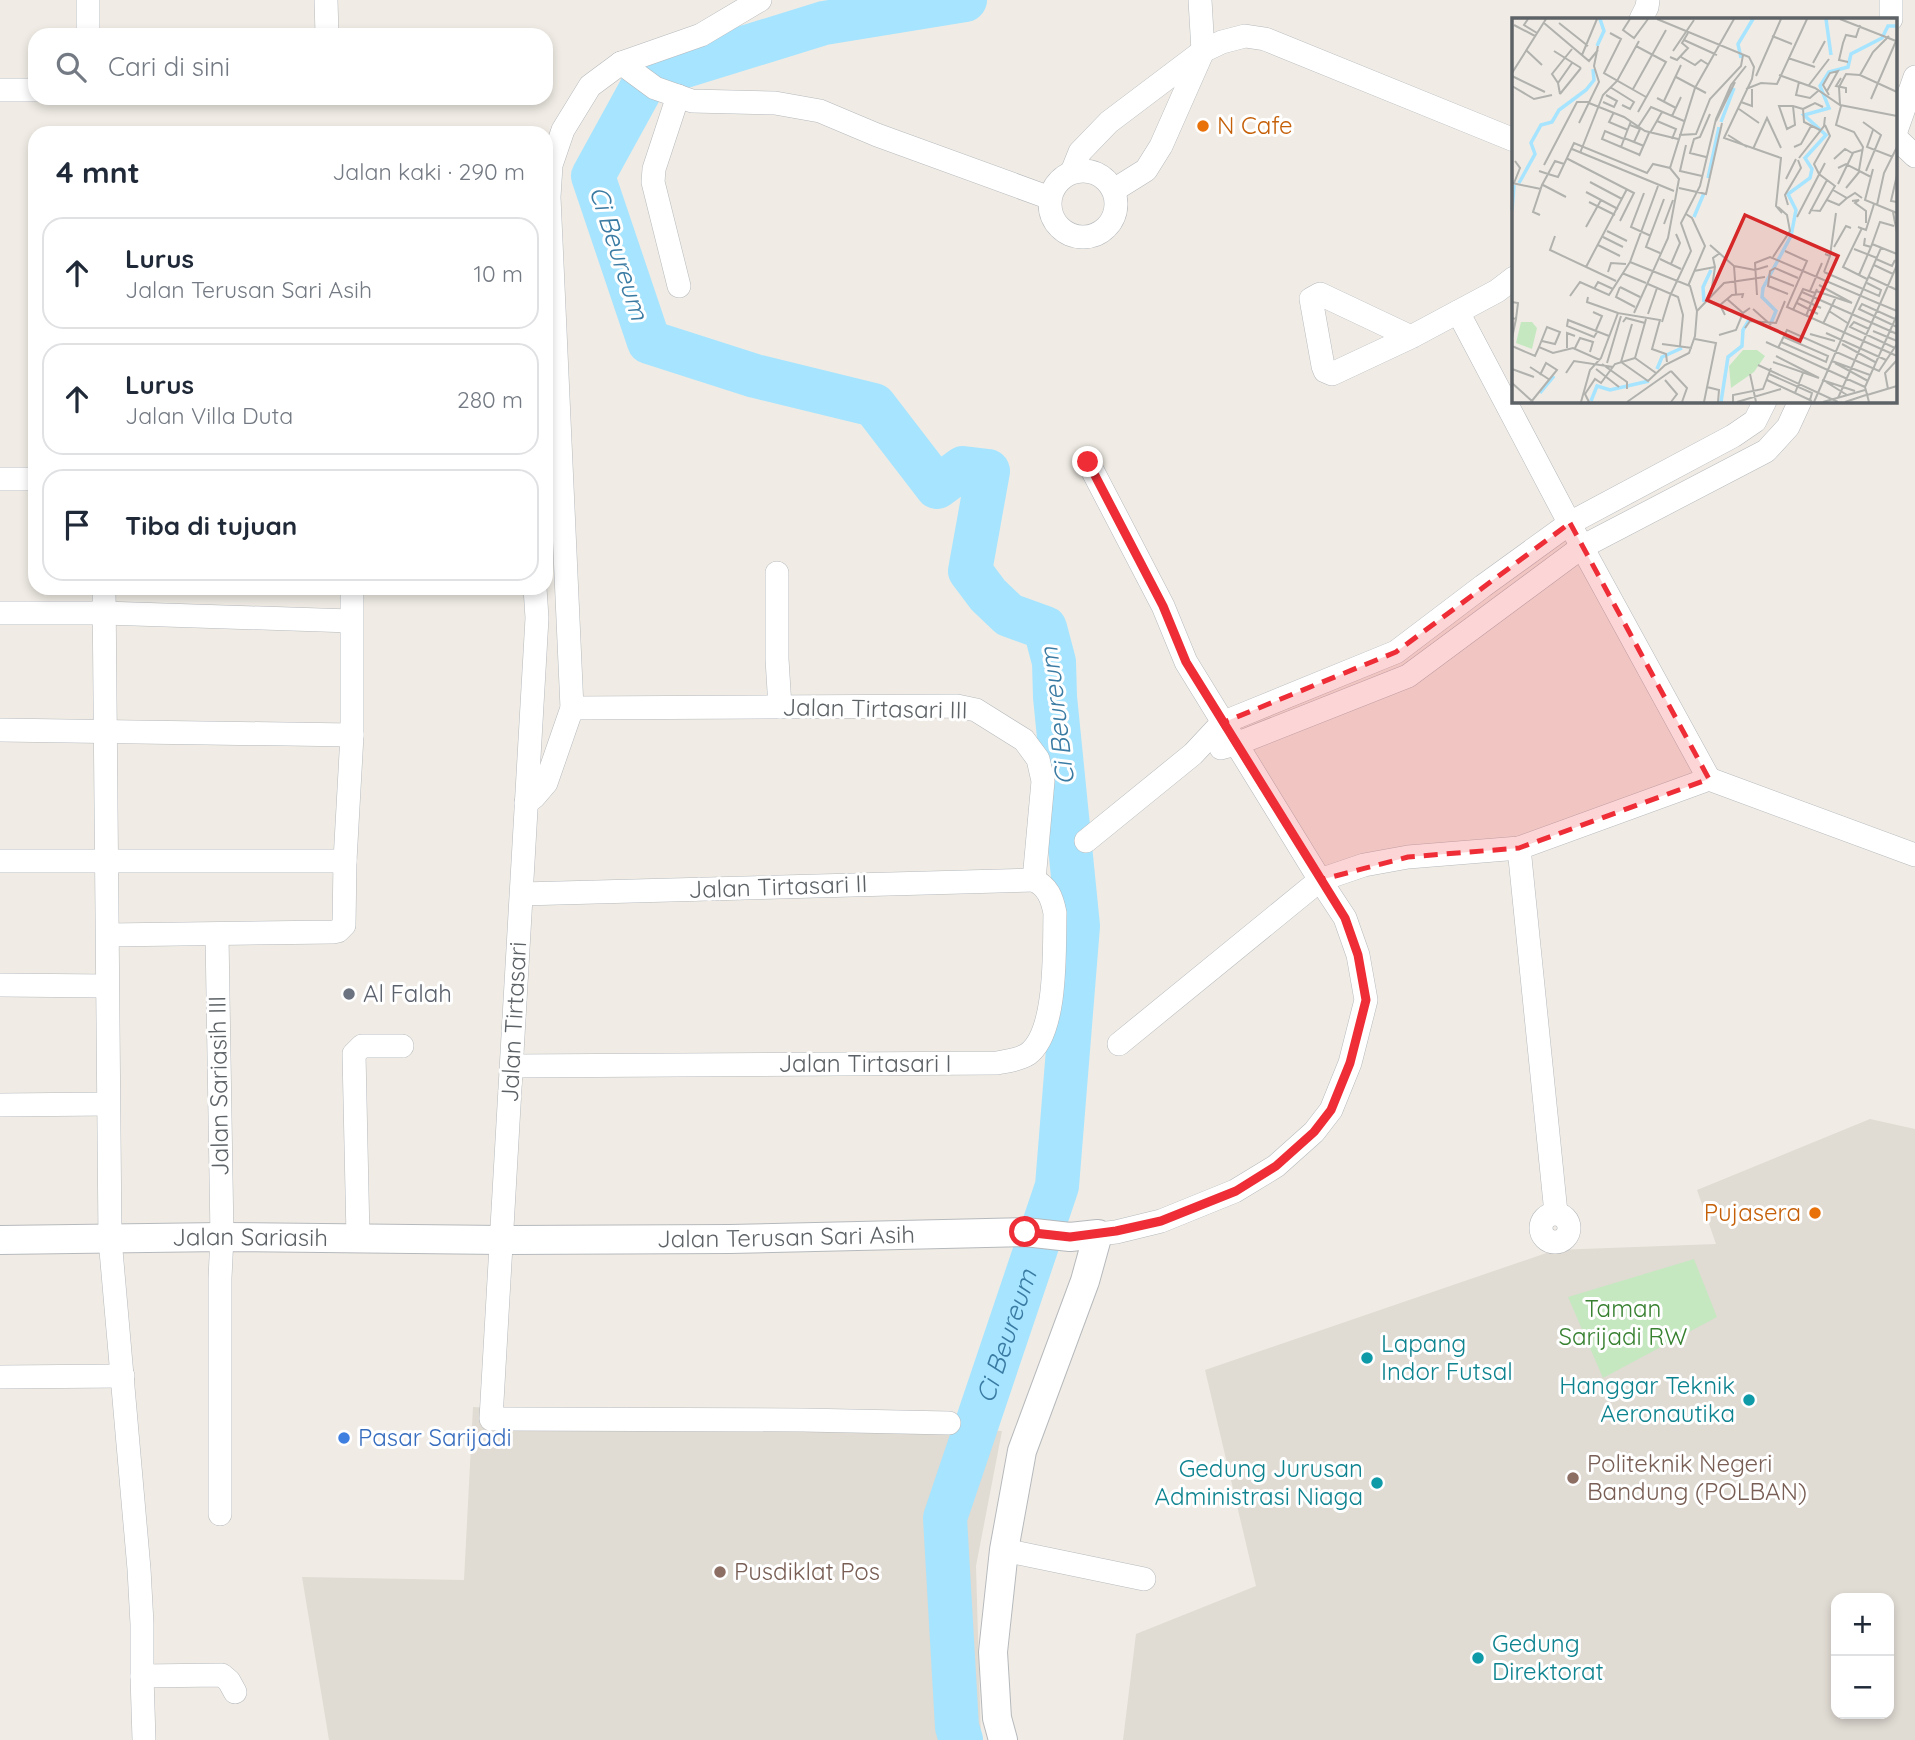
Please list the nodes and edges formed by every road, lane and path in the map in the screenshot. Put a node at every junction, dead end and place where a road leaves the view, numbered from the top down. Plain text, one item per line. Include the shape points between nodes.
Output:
1 (88, 0) edge
2 (326, 0) edge
3 (760, 0) edge
4 (1200, 0) edge
5 (1648, 0) edge
6 (1891, 0) edge
7 (1642, 18) edge
8 (1891, 18) edge
9 (88, 28) edge
10 (327, 28) edge
11 (1203, 51) junction
12 (621, 63) junction
13 (1915, 77) edge
14 (0, 90) edge
15 (28, 90) edge
16 (678, 96) junction
17 (1898, 125) edge
18 (1512, 139) edge
19 (1898, 140) edge
20 (1915, 156) edge
21 (553, 159) edge
22 (1072, 172) junction
23 (1114, 190) junction
24 (1050, 198) junction
25 (553, 279) edge
26 (1512, 280) edge
27 (679, 286) dead end
28 (1458, 312) junction
29 (1411, 337) dead end
30 (1764, 402) edge
31 (1800, 402) edge
32 (1088, 462) dead end
33 (0, 479) edge
34 (28, 479) edge
35 (1570, 523) junction
36 (1582, 547) junction
37 (777, 573) dead end
38 (104, 595) edge
39 (352, 595) edge
40 (535, 595) edge
41 (0, 612) edge
42 (104, 613) junction
43 (351, 621) junction
44 (780, 707) junction
45 (572, 708) junction
46 (1222, 723) junction
47 (0, 730) edge
48 (106, 731) junction
49 (352, 735) junction
50 (1236, 744) junction
51 (1193, 754) junction
52 (1709, 779) junction
53 (526, 803) junction
54 (1086, 841) dead end
55 (1519, 848) junction
56 (1915, 856) edge
57 (0, 861) edge
58 (107, 861) junction
59 (345, 861) junction
60 (1034, 880) junction
61 (1320, 880) junction
62 (522, 894) junction
63 (108, 935) junction
64 (217, 935) junction
65 (0, 985) edge
66 (107, 986) junction
67 (1119, 1044) dead end
68 (402, 1046) dead end
69 (512, 1066) junction
70 (108, 1104) junction
71 (0, 1105) edge
72 (1556, 1213) dead end
73 (1098, 1234) junction
74 (222, 1237) junction
75 (358, 1237) junction
76 (110, 1239) junction
77 (0, 1240) edge
78 (502, 1240) junction
79 (123, 1376) junction
80 (0, 1377) edge
81 (949, 1423) dead end
82 (220, 1514) dead end
83 (1004, 1550) junction
84 (1144, 1579) dead end
85 (142, 1676) junction
86 (235, 1692) dead end
87 (144, 1740) edge
88 (1003, 1740) edge

1 - 9 street
2 - 10 street
3 - 12 street via 701,35
4 - 11 street
5 - 7 street
6 - 8 street
11 - 18 street via 1245,36 1265,38
11 - 22 street via 1109,122 1080,152
11 - 23 street via 1146,170
12 - 16 street
12 - 21 street via 590,86 563,130
13 - 17 street
14 - 15 street
16 - 24 street via 692,101 775,103 820,111
16 - 27 street via 653,182
19 - 20 street
22 - 23 street via 1092,171
22 - 24 street via 1056,184
23 - 24 street via 1117,202 1112,220 1093,236 1079,237 1062,230 1050,209
25 - 45 street
26 - 28 street
28 - 29 street
28 - 35 street
30 - 35 street via 1755,421 1733,436
31 - 36 street via 1788,427 1766,451
32 - 46 street via 1163,606 1186,662
33 - 34 street
35 - 36 street
35 - 46 street via 1396,652
36 - 50 street via 1408,676
36 - 52 street
37 - 44 street
38 - 42 street
39 - 43 street
40 - 53 street, Jalan Tirtasari
41 - 42 street
42 - 43 street
42 - 48 street
43 - 49 street
44 - 45 street, Jalan Tirtasari III
44 - 60 street, Jalan Tirtasari III via 957,706 976,710 1024,740 1038,759 1043,782
45 - 53 street via 546,783
46 - 50 street
46 - 51 street
47 - 48 street
48 - 49 street
48 - 58 street
49 - 59 street
50 - 51 street
50 - 61 street
51 - 54 street
52 - 55 street
52 - 56 street
53 - 62 street, Jalan Tirtasari
55 - 61 street via 1408,857
55 - 72 street
57 - 58 street
58 - 59 street
58 - 63 street
59 - 64 street via 346,920 338,931
60 - 62 street, Jalan Tirtasari II
60 - 69 street, Jalan Tirtasari I via 1053,902 1053,982 1045,1032 1027,1054 1012,1060
61 - 67 street
61 - 73 street via 1345,918 1366,1000 1350,1063 1331,1110 1276,1166 1236,1191 1161,1221
62 - 69 street, Jalan Tirtasari
63 - 64 street
63 - 66 street
64 - 74 street, Jalan Sariasih III
65 - 66 street
66 - 70 street
68 - 75 street via 362,1046 355,1054
69 - 78 street, Jalan Tirtasari
70 - 71 street
70 - 76 street
73 - 78 street, Jalan Terusan Sari Asih
73 - 83 street via 1022,1451
74 - 75 street, Jalan Sariasih
74 - 76 street, Jalan Sariasih
74 - 82 street, Jalan Sariasih III
75 - 78 street, Jalan Sariasih
76 - 77 street, Jalan Sariasih
76 - 79 street
78 - 81 street, Jalan Tirtasari via 491,1419
79 - 80 street
79 - 85 street via 140,1583
83 - 84 street
83 - 88 street via 993,1651 997,1718
85 - 86 street via 222,1675
85 - 87 street

